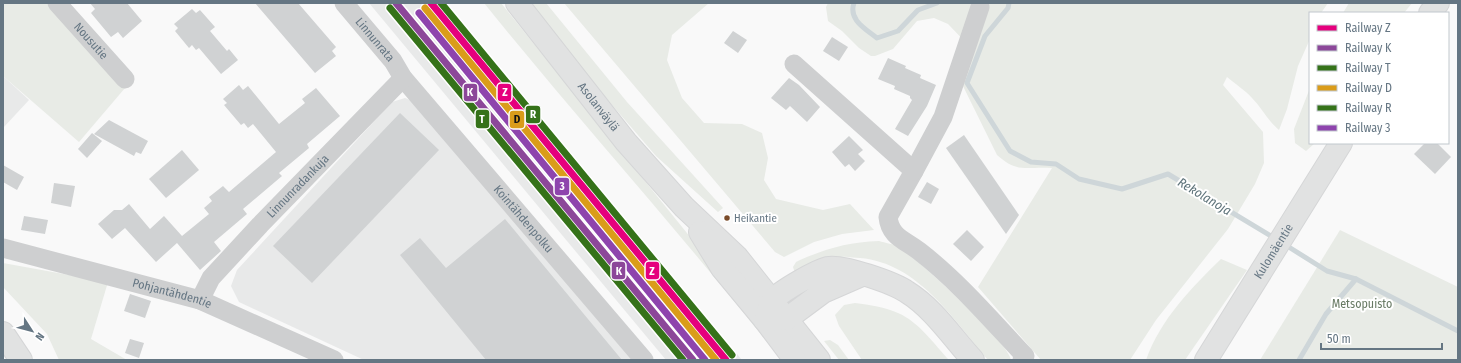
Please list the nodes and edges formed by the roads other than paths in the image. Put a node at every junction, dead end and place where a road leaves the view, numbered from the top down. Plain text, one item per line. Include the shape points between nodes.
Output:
1 (57, 3) edge
2 (344, 3) edge
3 (517, 3) edge
4 (1438, 3) edge
5 (980, 7) dead end
6 (1431, 12) edge
7 (794, 64) dead end
8 (403, 78) junction
9 (125, 79) dead end
10 (1340, 144) edge
11 (914, 171) junction
12 (684, 207) junction
13 (3, 248) edge
14 (862, 275) junction
15 (200, 300) junction
16 (773, 300) junction
17 (788, 318) junction
18 (765, 320) junction
19 (3, 333) edge
20 (21, 360) edge
21 (334, 360) edge
22 (644, 360) edge
23 (795, 360) edge
24 (819, 360) edge
25 (973, 360) edge
26 (1022, 360) edge
27 (1206, 360) edge

1 - 9 street, Nousutie
2 - 8 street, Linnunrata via 393,61
3 - 12 main road, Asolanväylä via 626,142
4 - 6 main road
5 - 11 street via 943,116
7 - 11 street
8 - 15 street, Linnunradankuja via 211,278
8 - 22 street, Kointähdenpolku
10 - 27 main road, Kulomäentie
11 - 26 street via 888,217 893,233 934,263 966,292 1025,356
12 - 16 main road, Asolanväylä via 738,257
12 - 18 main road, Asolanväylä via 722,268
13 - 15 street, Pohjantähdentie
14 - 16 main road via 829,268 800,281
14 - 17 main road via 824,292
14 - 25 main road via 890,282 907,292 927,308
15 - 21 street, Pohjantähdentie
16 - 17 main road, Asolanväylä
16 - 18 main road
17 - 18 main road
17 - 24 main road, Asolanväylä
18 - 23 main road, Asolanväylä
19 - 20 main road

